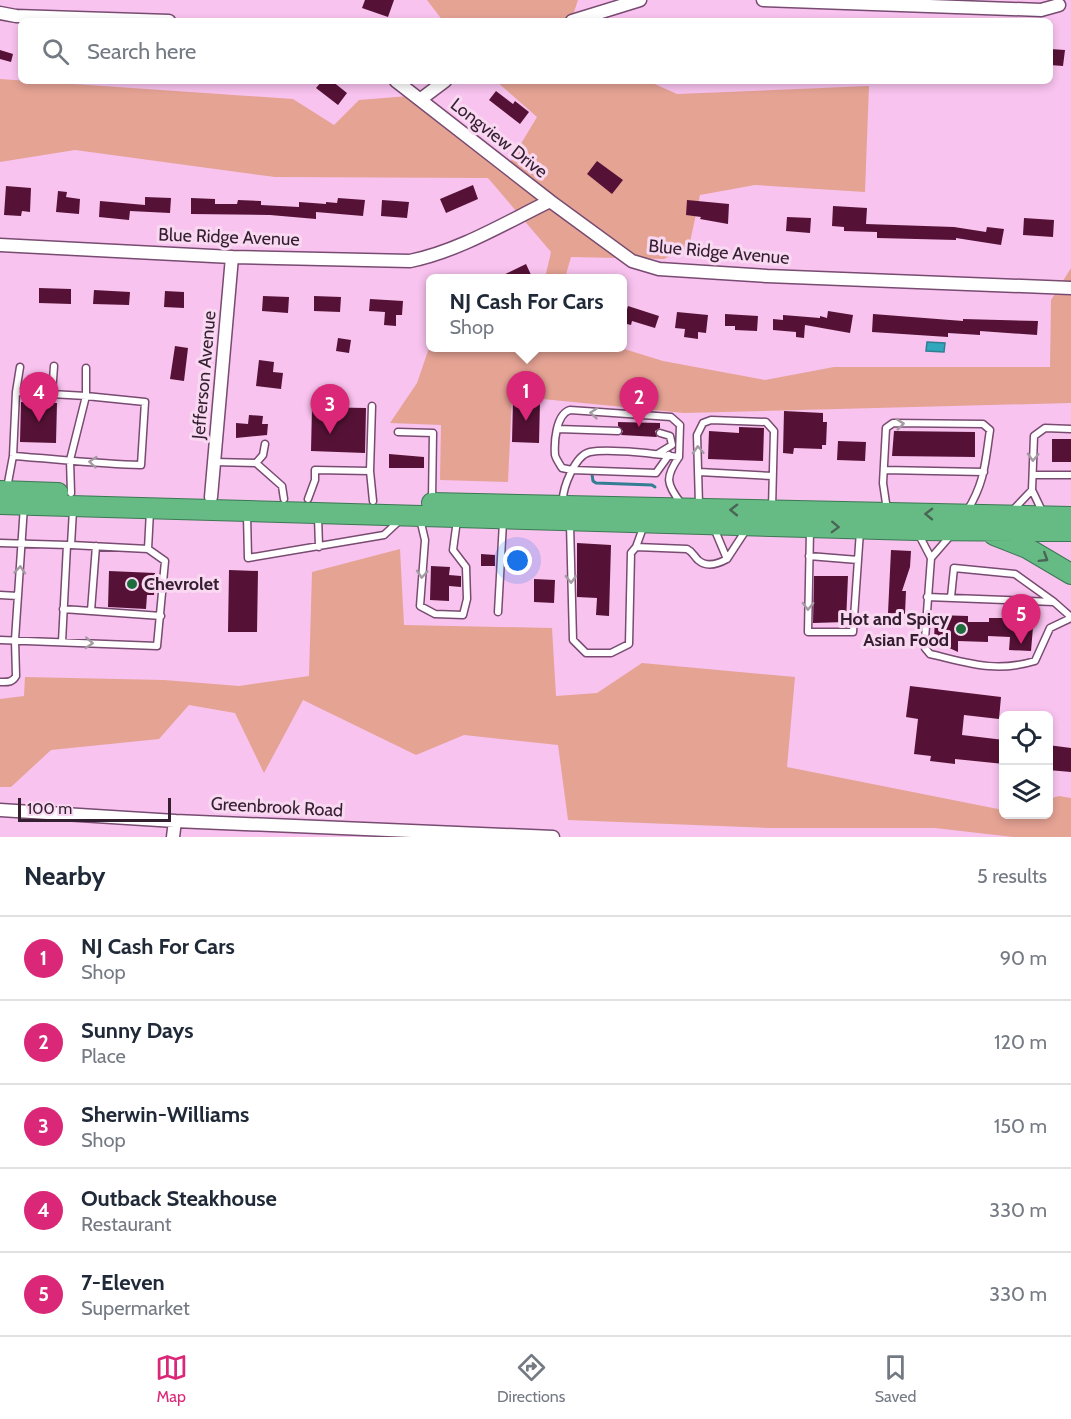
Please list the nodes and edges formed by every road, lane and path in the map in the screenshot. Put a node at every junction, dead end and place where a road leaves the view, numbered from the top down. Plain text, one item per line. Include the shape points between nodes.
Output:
1 (640, 0) edge
2 (763, 0) edge
3 (1059, 4) dead end
4 (0, 13) edge
5 (77, 18) edge
6 (582, 18) edge
7 (400, 84) edge
8 (441, 84) edge
9 (421, 99) junction
10 (550, 201) junction
11 (0, 245) edge
12 (232, 257) junction
13 (1071, 288) edge
14 (54, 366) dead end
15 (20, 367) dead end
16 (86, 368) dead end
17 (16, 392) junction
18 (52, 394) junction
19 (86, 396) junction
20 (372, 406) dead end
21 (558, 429) junction
22 (1071, 429) edge
23 (618, 431) dead end
24 (398, 432) dead end
25 (660, 433) dead end
26 (265, 444) dead end
27 (657, 454) junction
28 (13, 456) junction
29 (669, 456) junction
30 (678, 457) junction
31 (70, 460) junction
32 (214, 462) junction
33 (256, 463) junction
34 (572, 470) junction
35 (884, 470) junction
36 (370, 471) junction
37 (699, 472) junction
38 (984, 472) junction
39 (1033, 475) junction
40 (1071, 475) edge
41 (772, 476) junction
42 (1032, 490) junction
43 (2, 496) edge
44 (211, 497) junction
45 (284, 499) junction
46 (72, 500) junction
47 (373, 501) junction
48 (24, 506) junction
49 (313, 506) junction
50 (150, 508) junction
51 (692, 509) junction
52 (247, 511) junction
53 (418, 511) junction
54 (772, 511) junction
55 (567, 513) junction
56 (887, 513) junction
57 (1007, 516) junction
58 (458, 517) junction
59 (1044, 517) junction
60 (1071, 517) edge
61 (503, 518) junction
62 (645, 522) junction
63 (713, 524) junction
64 (750, 525) junction
65 (965, 525) junction
66 (810, 527) junction
67 (860, 528) junction
68 (916, 530) junction
69 (1071, 531) edge
70 (0, 543) edge
71 (22, 544) junction
72 (69, 545) junction
73 (96, 546) junction
74 (319, 547) junction
75 (636, 547) junction
76 (148, 549) junction
77 (809, 556) junction
78 (931, 558) junction
79 (727, 559) junction
80 (858, 560) junction
81 (1071, 574) edge
82 (0, 595) edge
83 (18, 596) junction
84 (927, 597) junction
85 (951, 597) junction
86 (1054, 602) junction
87 (63, 609) junction
88 (91, 611) junction
89 (498, 612) dead end
90 (1071, 618) edge
91 (161, 620) junction
92 (0, 640) edge
93 (15, 640) junction
94 (62, 642) junction
95 (0, 682) edge
96 (0, 810) edge
97 (175, 821) junction
98 (173, 837) edge
99 (553, 837) edge

1 - 6 street
2 - 3 street via 1041,10
4 - 5 street
7 - 9 street, Longview Drive
8 - 9 street
9 - 10 street, Longview Drive
10 - 12 street, Blue Ridge Avenue via 448,249 410,261
10 - 13 street, Blue Ridge Avenue via 632,261 659,269
11 - 12 street, Blue Ridge Avenue
12 - 32 street, Jefferson Avenue
14 - 18 lane
15 - 17 lane
16 - 19 lane
17 - 18 lane
17 - 28 lane
18 - 19 lane
19 - 31 lane
19 -> 31 lane via 145,402 141,465
20 - 36 lane
21 - 23 lane
30 -> 21 lane via 680,425 671,417 570,410 560,419
21 - 34 lane via 555,457 562,468
22 -> 39 lane via 1045,428 1034,436
24 - 53 lane via 433,433
25 - 27 lane via 670,436 672,445
26 - 33 lane
27 - 29 lane
27 - 34 lane via 589,452 582,455
28 - 31 lane
28 - 43 lane
29 - 30 lane
29 - 34 lane via 656,473
30 - 51 lane via 668,485
31 - 46 lane
32 - 33 lane
32 - 44 street, Jefferson Avenue
33 - 45 lane via 282,486
34 - 55 lane via 562,494
35 - 38 lane
35 -> 38 lane via 886,428 892,423 983,424 990,430
35 - 56 lane
36 - 47 lane
36 - 49 lane via 315,470
37 - 41 lane
37 -> 41 lane via 697,435 703,423 766,422 774,431
37 - 51 lane
38 - 65 lane
39 - 40 lane
39 - 42 lane
41 - 54 lane
42 - 57 lane
42 - 59 lane
43 - 46 highway
43 - 48 highway
44 - 45 highway
44 - 46 highway
45 - 49 highway
46 - 48 highway
46 - 50 highway
46 - 72 lane
47 - 49 highway
47 - 53 highway
48 - 71 lane
49 - 52 highway
49 - 53 highway
49 - 74 lane
50 - 52 highway
50 - 76 lane
54 -> 51 highway
51 - 55 highway
52 - 74 lane via 248,558
53 - 55 highway
53 - 58 highway
53 -> 58 lane via 425,540 420,606 435,614 463,615 467,599 466,567 453,550
53 - 74 lane via 384,535
54 - 56 highway
55 - 61 highway
55 - 62 highway
55 -> 75 lane via 573,640 586,653 611,653 629,644 631,554
65 -> 56 highway
57 - 59 highway
57 - 65 highway
58 - 61 highway
59 - 60 highway
61 - 89 lane
62 - 63 highway
62 - 75 lane
63 - 64 highway
63 - 79 lane
64 - 66 highway
64 - 79 lane
65 - 68 highway
65 - 69 highway
65 - 78 lane
65 -> 81 highway via 1027,548
66 -> 67 highway
66 - 77 lane
67 - 68 highway
67 - 80 lane
68 - 78 lane
70 - 71 lane
71 - 72 lane
83 -> 71 lane
72 - 73 lane
72 - 87 lane
73 - 76 lane
73 - 88 lane
75 - 79 lane via 687,549 705,564 717,565
76 - 91 lane via 165,561
77 - 80 lane
77 -> 80 lane via 808,632 853,632
78 - 84 lane
82 - 83 lane
83 - 93 lane
84 - 85 lane
84 - 90 lane via 925,648 930,654 987,668 1035,661 1050,628
85 - 86 lane
85 - 86 lane via 954,568 1015,573
86 - 90 lane
87 - 88 lane
87 - 94 lane
88 - 91 lane
94 -> 91 lane via 157,646
92 - 93 lane
93 - 94 lane
93 - 95 lane via 16,676 9,682
96 - 97 street, Greenbrook Road
97 - 98 street
97 - 99 street, Greenbrook Road

